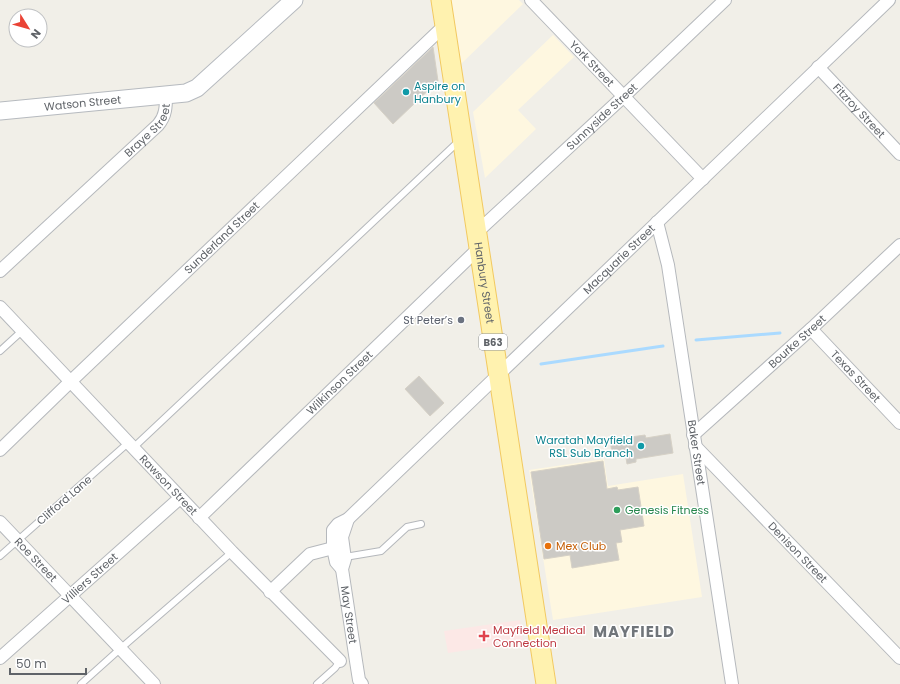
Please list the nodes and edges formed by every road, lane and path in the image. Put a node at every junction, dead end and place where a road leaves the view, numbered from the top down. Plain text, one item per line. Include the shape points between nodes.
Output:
1 (294, 0) edge
2 (440, 0) edge
3 (531, 0) edge
4 (725, 0) edge
5 (889, 0) edge
6 (444, 26) junction
7 (818, 67) junction
8 (166, 95) junction
9 (624, 96) junction
10 (0, 111) edge
11 (462, 139) junction
12 (900, 154) edge
13 (703, 179) junction
14 (657, 222) junction
15 (478, 240) junction
16 (900, 245) edge
17 (0, 271) edge
18 (0, 307) edge
19 (811, 329) junction
20 (22, 330) junction
21 (0, 351) edge
22 (499, 375) junction
23 (70, 382) junction
24 (900, 423) edge
25 (694, 441) junction
26 (130, 446) junction
27 (0, 450) edge
28 (180, 498) junction
29 (199, 518) junction
30 (0, 522) edge
31 (421, 524) dead end
32 (18, 540) junction
33 (340, 550) junction
34 (232, 552) junction
35 (0, 556) edge
36 (270, 592) junction
37 (71, 595) junction
38 (120, 649) junction
39 (0, 658) edge
40 (900, 658) edge
41 (340, 661) joint
42 (81, 684) edge
43 (154, 684) edge
44 (317, 684) edge
45 (362, 684) edge
46 (546, 684) edge
47 (732, 684) edge

1 - 8 street, Braye Street via 197,88 186,93
2 - 6 main road, Hanbury Street / B63
3 - 9 street, York Street
4 - 9 street, Sunnyside Street
5 - 7 street, Macquarie Street
6 - 11 main road, Hanbury Street / B63
6 - 23 street, Sunderland Street
7 - 12 street, Fitzroy Street
7 - 13 street, Macquarie Street
8 - 10 street, Watson Street
8 - 17 street, Braye Street via 162,121
9 - 13 street, York Street
9 - 15 street, Sunnyside Street
11 - 15 main road, Hanbury Street / B63
11 - 26 lane, Clifford Lane
13 - 14 street, Macquarie Street
14 - 22 street, Macquarie Street
14 - 25 street, Baker Street via 668,265
15 - 22 main road, Hanbury Street / B63
15 - 29 street, Wilkinson Street
16 - 19 street, Bourke Street
18 - 20 street, Rawson Street
19 - 24 street, Texas Street
19 - 25 street, Bourke Street
20 - 21 lane
20 - 23 street, Rawson Street
22 - 33 street, Macquarie Street via 348,518 338,524 333,530
22 - 46 main road, Hanbury Street / B63
23 - 26 street, Rawson Street
23 - 27 street, Sunderland Street
25 - 40 street, Denison Street
25 - 47 street, Baker Street
26 - 28 street, Rawson Street
26 - 32 lane, Clifford Lane
28 - 29 street, Rawson Street
28 - 37 street, Villiers Street
29 - 34 street, Rawson Street
30 - 32 street, Roe Street
31 - 33 lane via 407,527 381,551
32 - 35 lane, Clifford Lane
32 - 37 street, Roe Street
33 - 36 street via 310,554
33 - 45 street, May Street via 359,680
34 - 36 street, Rawson Street
34 - 38 lane
36 - 41 street, Rawson Street
37 - 38 street, Roe Street
37 - 39 street, Villiers Street
38 - 42 lane
38 - 43 street, Roe Street
41 - 44 lane

